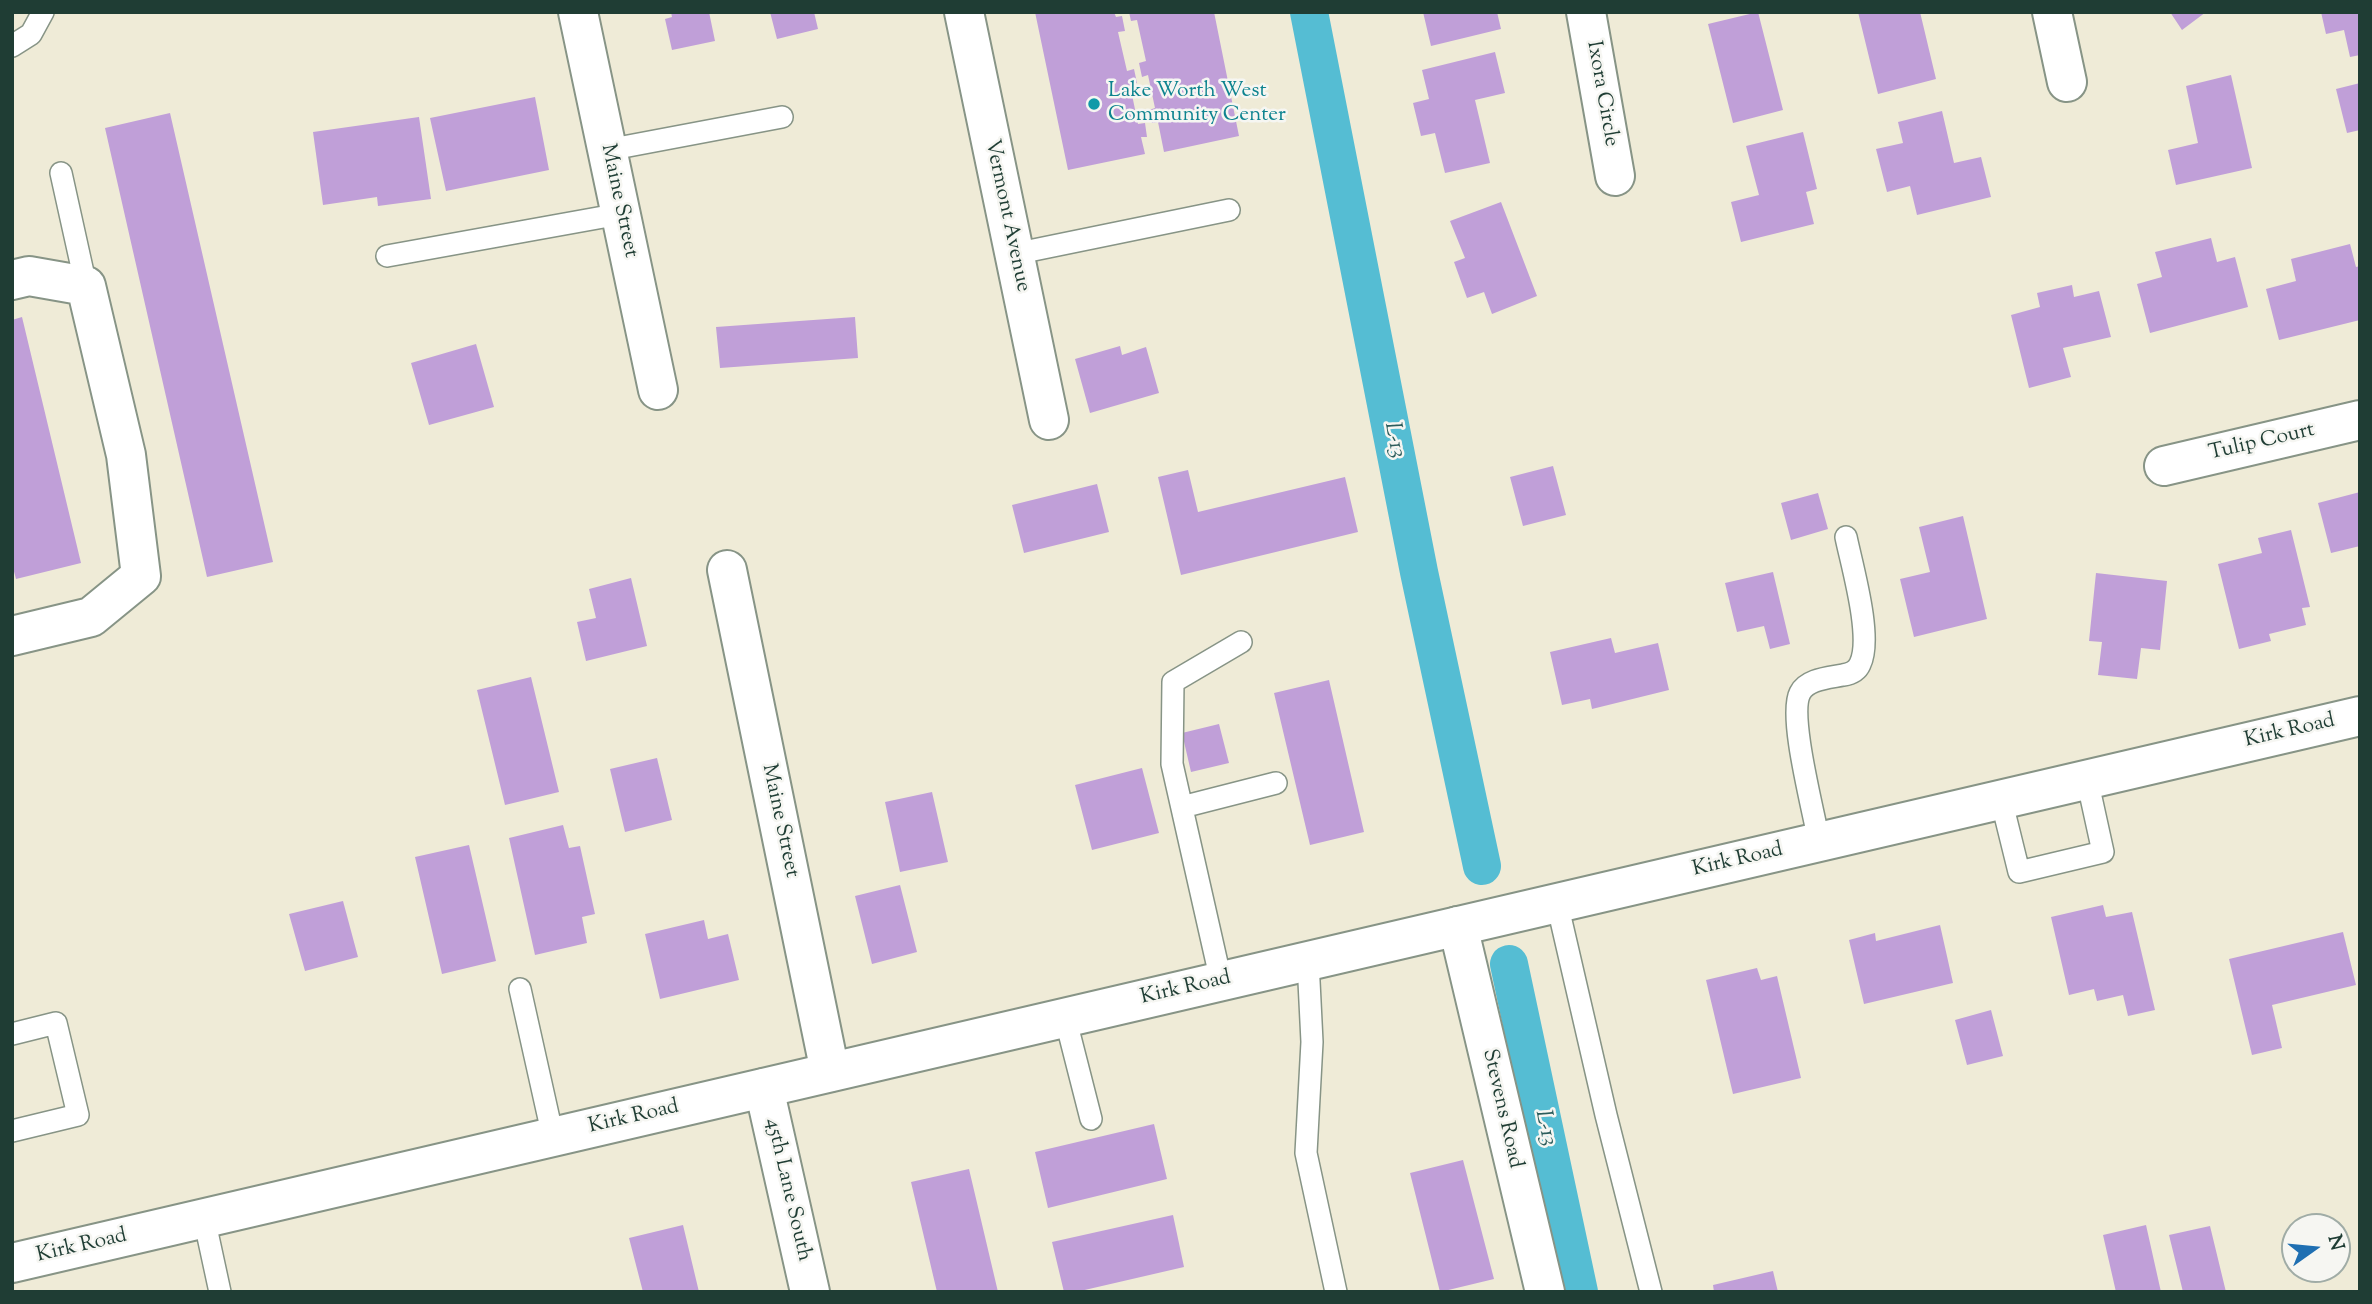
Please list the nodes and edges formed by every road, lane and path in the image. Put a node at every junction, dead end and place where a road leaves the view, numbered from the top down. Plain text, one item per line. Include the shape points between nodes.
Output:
1 (43, 12) edge
2 (578, 12) edge
3 (964, 12) edge
4 (1586, 12) edge
5 (2052, 12) edge
6 (12, 46) edge
7 (2067, 82) dead end
8 (782, 117) dead end
9 (607, 150) junction
10 (61, 173) dead end
11 (1615, 176) dead end
12 (1229, 210) dead end
13 (620, 215) junction
14 (1014, 254) junction
15 (387, 256) dead end
16 (12, 280) edge
17 (86, 286) junction
18 (658, 390) dead end
19 (1049, 420) dead end
20 (2360, 420) edge
21 (2164, 466) dead end
22 (1846, 537) dead end
23 (727, 570) dead end
24 (12, 636) edge
25 (1241, 642) dead end
26 (2360, 716) edge
27 (2087, 779) junction
28 (1276, 783) dead end
29 (2001, 799) junction
30 (1182, 807) junction
31 (1819, 842) junction
32 (1557, 903) junction
33 (1458, 926) junction
34 (1308, 961) junction
35 (1221, 981) junction
36 (520, 989) dead end
37 (1065, 1017) junction
38 (12, 1034) edge
39 (830, 1073) junction
40 (764, 1088) junction
41 (1091, 1119) dead end
42 (12, 1131) edge
43 (553, 1137) junction
44 (204, 1219) junction
45 (12, 1263) edge
46 (220, 1292) edge
47 (810, 1292) edge
48 (1336, 1292) edge
49 (1545, 1292) edge
50 (1651, 1292) edge

1 - 6 lane via 31,34
2 - 9 street, Maine Street
3 - 14 street, Vermont Avenue
4 - 11 street, Ixora Circle
5 - 7 street
8 - 9 lane
9 - 13 street, Maine Street
10 - 17 lane
12 - 14 lane
13 - 15 lane
13 - 18 street, Maine Street
14 - 19 street, Vermont Avenue
16 - 17 street via 29,275
17 - 24 street via 127,455 141,576 91,617
20 - 21 street, Tulip Court
22 - 31 lane via 1864,626 1861,662 1848,674 1804,687 1796,707
23 - 39 street, Maine Street
25 - 30 lane via 1173,682 1172,764
26 - 27 street, Kirk Road
27 - 29 street, Kirk Road
27 - 29 lane via 2103,852 2019,872
28 - 30 lane
29 - 31 street, Kirk Road
30 - 35 lane
31 - 32 street, Kirk Road
32 - 33 street, Kirk Road
32 - 50 lane
33 - 34 street, Kirk Road
33 - 49 street, Stevens Road
34 - 35 street, Kirk Road
34 - 48 lane via 1312,1042 1306,1153
35 - 37 street, Kirk Road
36 - 43 lane
37 - 39 street, Kirk Road
37 - 41 lane
38 - 42 lane via 56,1023 78,1115
39 - 40 street, Kirk Road
40 - 43 street, Kirk Road
40 - 47 street, 45th Lane South
43 - 44 street, Kirk Road
44 - 45 street, Kirk Road
44 - 46 lane

